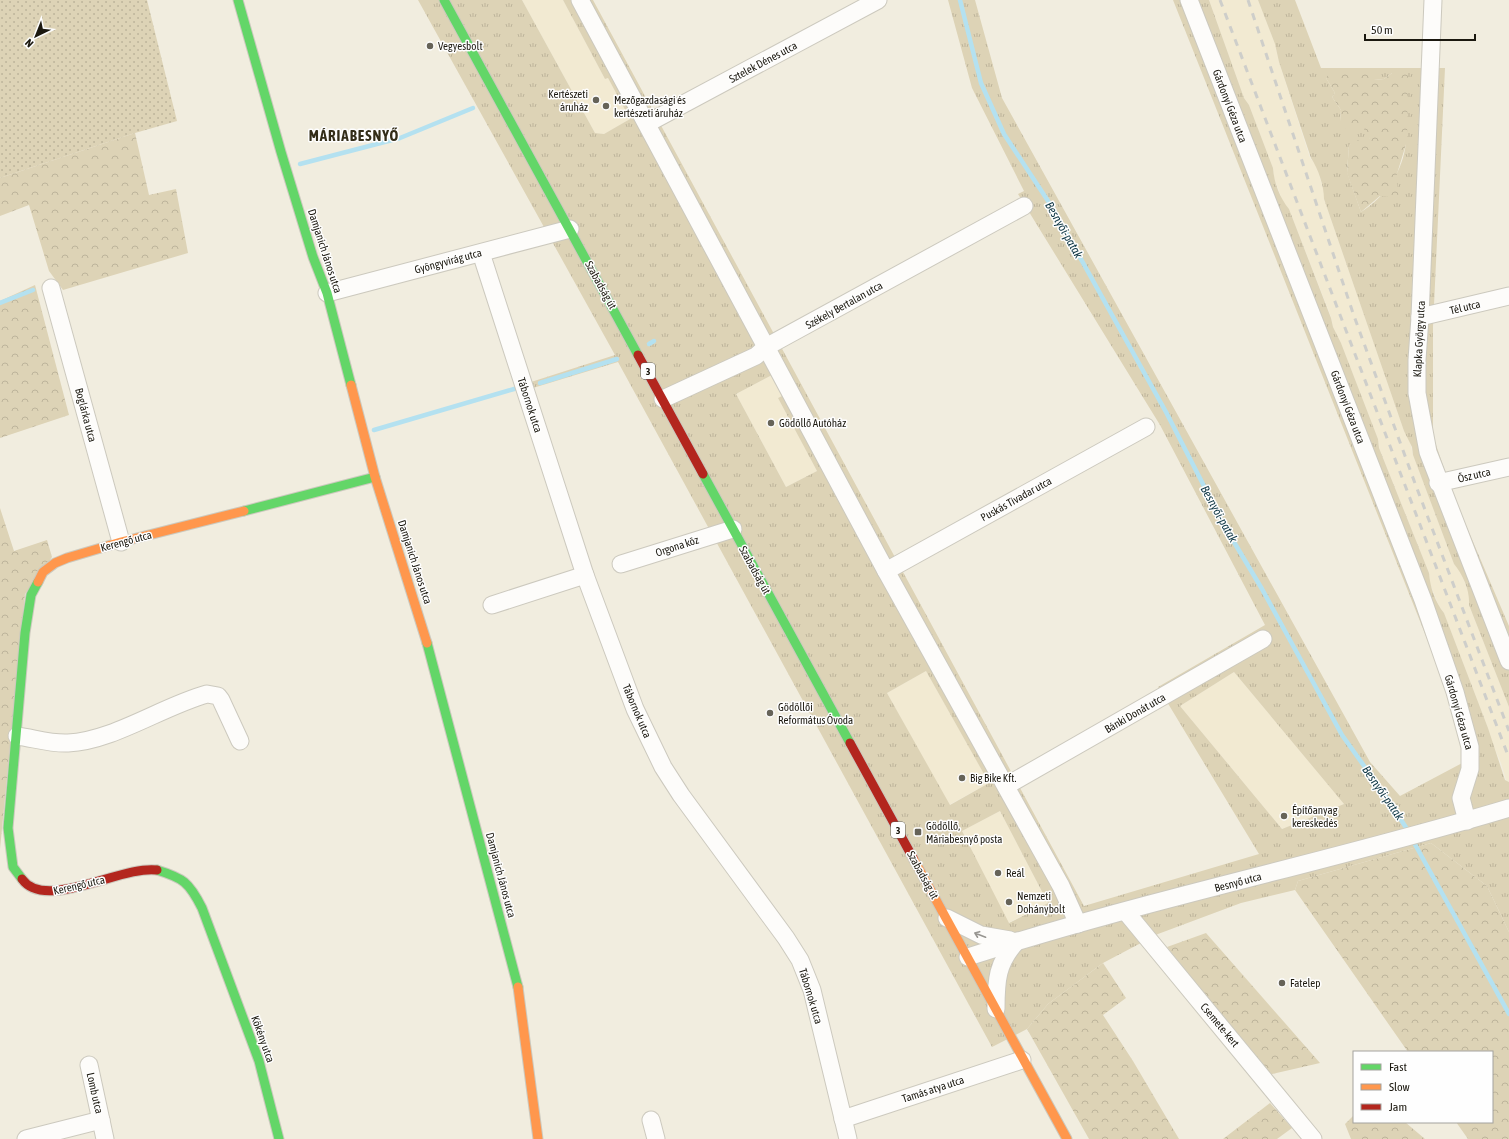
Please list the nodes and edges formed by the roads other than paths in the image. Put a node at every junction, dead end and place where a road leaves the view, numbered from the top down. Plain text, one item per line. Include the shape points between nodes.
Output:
1 (238, 0) edge
2 (580, 0) edge
3 (878, 0) edge
4 (1189, 0) edge
5 (1433, 0) edge
6 (445, 1) edge
7 (648, 123) junction
8 (1024, 206) dead end
9 (570, 229) junction
10 (481, 253) junction
11 (51, 288) dead end
12 (327, 293) junction
13 (1509, 296) edge
14 (1420, 317) junction
15 (766, 347) junction
16 (663, 399) junction
17 (1146, 427) dead end
18 (1509, 467) edge
19 (375, 476) junction
20 (1438, 483) junction
21 (733, 529) junction
22 (121, 542) junction
23 (621, 564) dead end
24 (886, 571) junction
25 (585, 575) junction
26 (492, 605) dead end
27 (1263, 640) dead end
28 (1509, 661) edge
29 (17, 736) junction
30 (240, 741) dead end
31 (1006, 786) junction
32 (1509, 808) edge
33 (1468, 820) junction
34 (1126, 912) junction
35 (947, 918) junction
36 (1078, 924) junction
37 (1016, 941) junction
38 (217, 949) joint
39 (968, 957) junction
40 (996, 1009) junction
41 (1022, 1060) junction
42 (88, 1065) dead end
43 (843, 1119) junction
44 (101, 1120) junction
45 (651, 1120) dead end
46 (26, 1139) edge
47 (105, 1139) edge
48 (279, 1139) edge
49 (538, 1139) edge
50 (656, 1139) edge
51 (848, 1139) edge
52 (1067, 1139) edge
53 (1314, 1139) edge

1 - 12 street, Damjanich János utca via 281,152 313,257
2 - 7 street
3 - 7 street, Sztelek Dénes utca
4 - 33 street, Gárdonyi Géza utca via 1423,600 1455,692 1470,753 1470,769 1461,798
5 - 14 street, Klapka György utca
6 - 9 street, Szabadság út / 3
7 - 15 street
8 - 15 street, Székely Bertalan utca
9 - 10 street, Gyöngyvirág utca
9 - 16 street, Szabadság út / 3
10 - 12 street, Gyöngyvirág utca
10 - 25 street, Tábornok utca
11 - 22 street, Boglárka utca
12 - 19 street, Damjanich János utca
13 - 14 street, Tél utca
14 - 20 street, Klapka György utca via 1417,393 1428,452
15 - 16 street, Székely Bertalan utca via 756,356
15 - 24 street
16 - 21 street, Szabadság út / 3
17 - 24 street, Puskás Tivadar utca
18 - 20 street, Ősz utca
19 - 22 street, Kerengő utca
19 - 49 street, Damjanich János utca via 423,627 519,990
20 - 28 street, Klapka György utca
21 - 23 street, Orgona köz
21 - 35 street, Szabadság út / 3
22 - 29 street, Kerengő utca via 55,563 43,572 38,580 32,595 25,633
24 - 31 street
25 - 26 street
25 - 43 street, Tábornok utca via 635,709 663,767 680,795 800,960 812,990
27 - 31 street, Bánki Donát utca
29 - 30 street via 60,743 80,741 107,734 207,694 218,696 221,700
29 - 38 street, Kerengő utca via 8,838 12,863 22,883 34,890 51,892 136,871 158,870 171,873 183,881 198,900
31 - 36 street
32 - 33 street, Besnyő utca
33 - 34 street, Besnyő utca
34 - 36 street, Besnyő utca
34 - 53 street, Csemete-kert
37 -> 35 street via 981,936
35 - 39 street, Szabadság út / 3
36 - 37 street, Besnyő utca
37 - 39 street, Besnyő utca
37 - 40 street via 1002,960 996,986
38 - 48 street, Kökény utca via 264,1076
39 - 40 street, Szabadság út / 3
40 - 41 street, Szabadság út / 3
41 - 43 street, Tamás atya utca
41 - 52 street, Szabadság út / 3
42 - 44 street, Lomb utca
43 - 51 street, Tábornok utca
44 - 46 street, Lomb utca
44 - 47 street, Lomb utca
45 - 50 street

